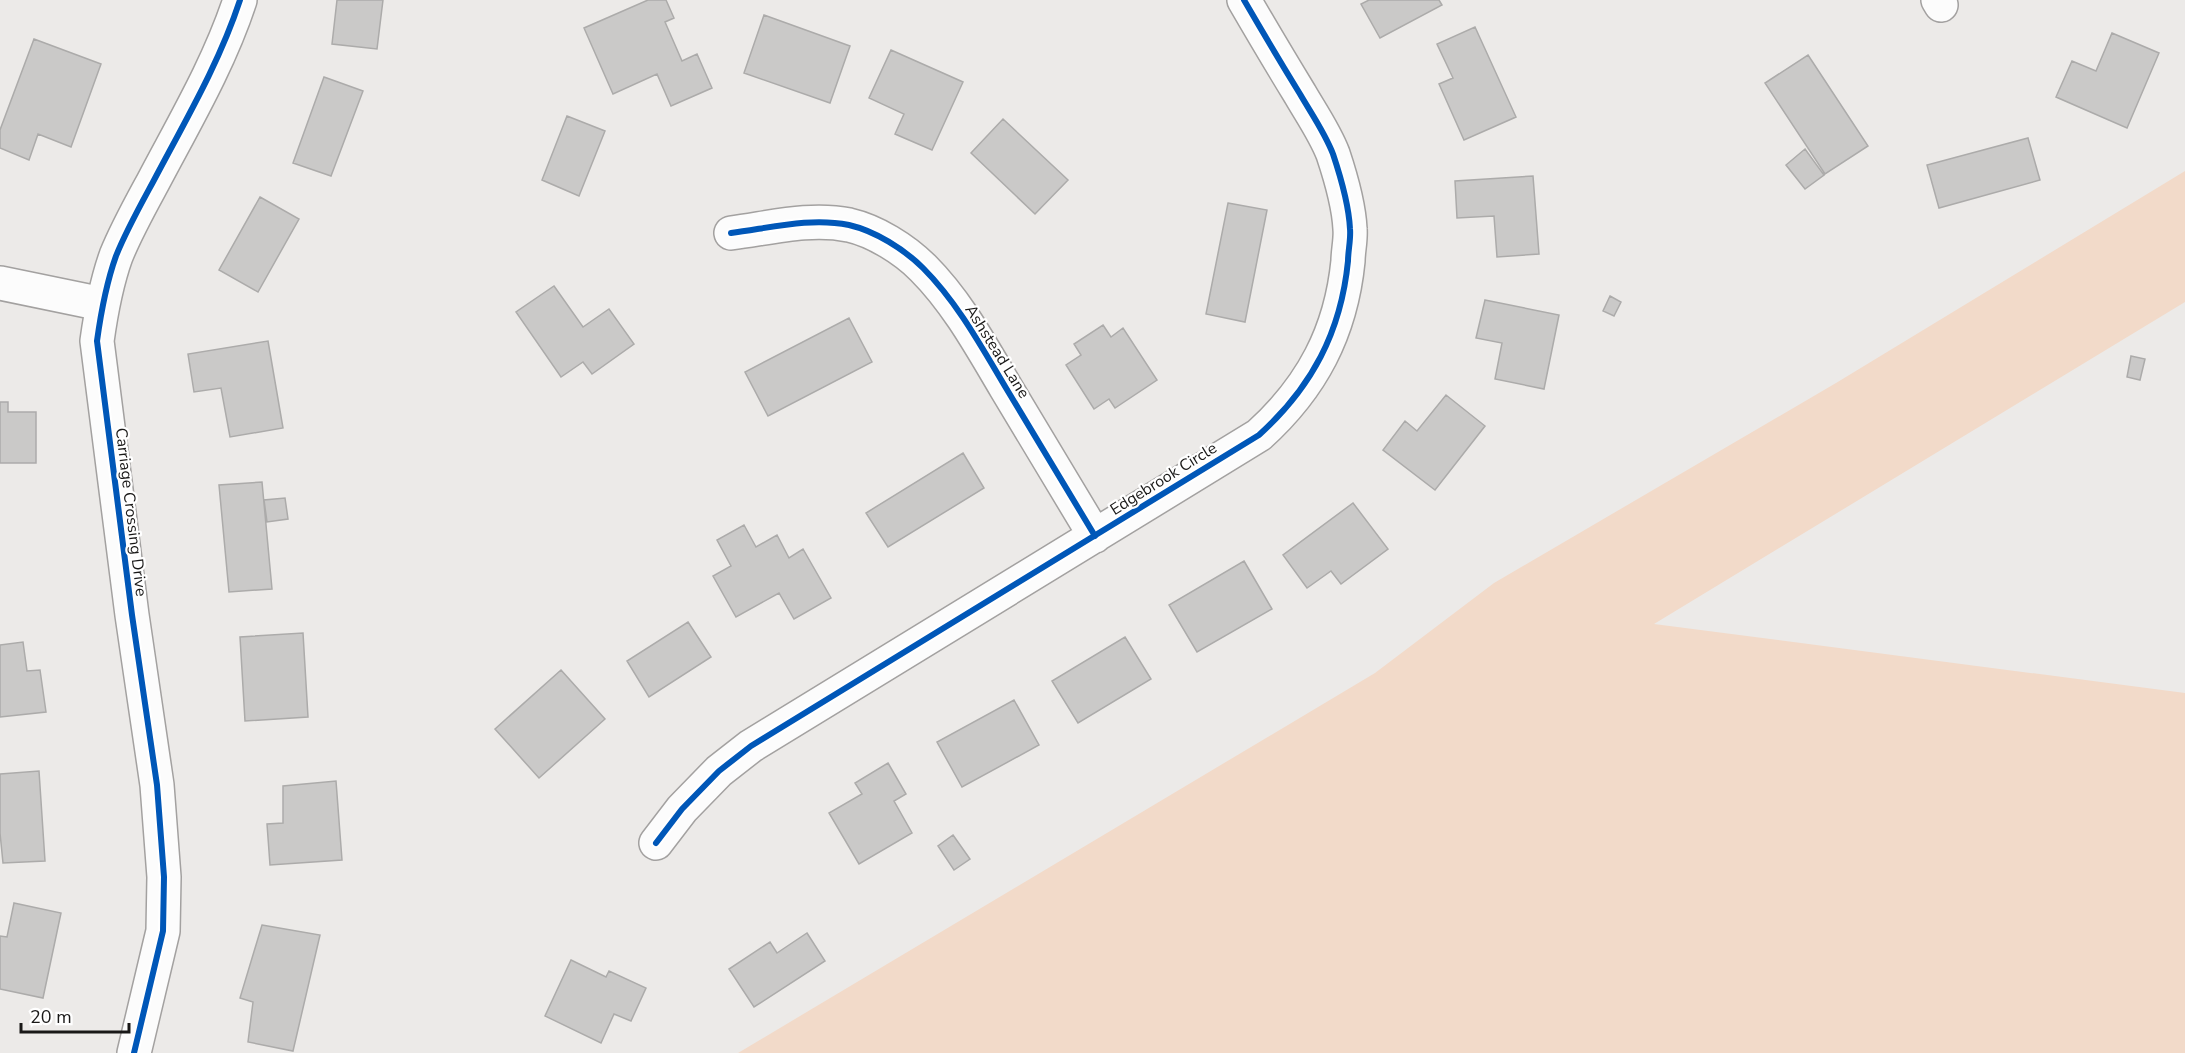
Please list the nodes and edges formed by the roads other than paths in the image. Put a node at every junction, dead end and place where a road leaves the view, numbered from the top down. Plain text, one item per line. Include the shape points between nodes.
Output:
1 (240, 0) edge
2 (1244, 0) edge
3 (731, 233) dead end
4 (0, 283) edge
5 (102, 304) junction
6 (1095, 536) junction
7 (656, 843) dead end
8 (134, 1053) edge

1 - 5 street, Carriage Crossing Drive via 230,30 116,256
2 - 6 street, Edgebrook Circle via 1332,153 1350,230 1340,309 1311,376 1272,423 1259,435
3 - 6 street, Ashstead Lane via 811,222 849,225 882,239 922,267 972,332
4 - 5 street
5 - 8 street, Carriage Crossing Drive via 97,341 157,785 164,877 163,931
6 - 7 street, Edgebrook Circle via 751,746 719,771

